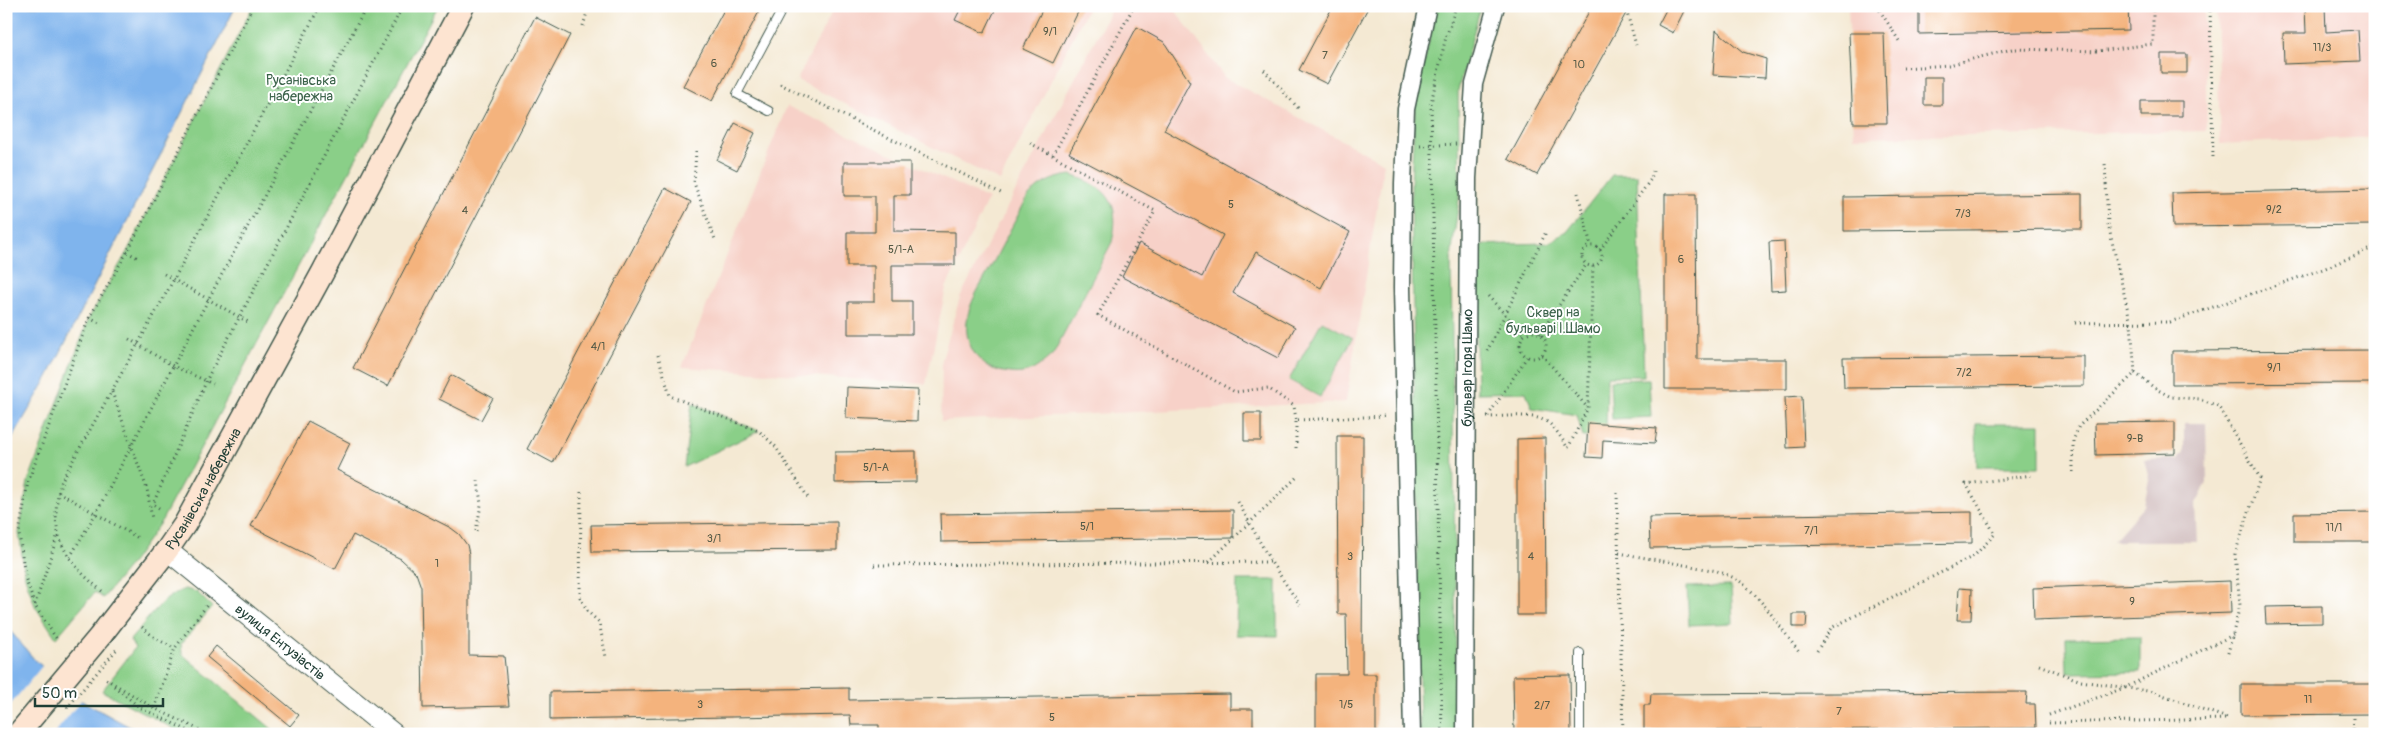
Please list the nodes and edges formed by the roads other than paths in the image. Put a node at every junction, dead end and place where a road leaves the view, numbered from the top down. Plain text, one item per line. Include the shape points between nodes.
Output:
1 (462, 6) edge
2 (784, 6) edge
3 (1428, 6) edge
4 (1496, 6) edge
5 (769, 111) dead end
6 (167, 550) junction
7 (1580, 653) dead end
8 (18, 734) edge
9 (394, 734) edge
10 (1412, 734) edge
11 (1465, 734) edge
12 (1580, 734) edge

1 - 6 main road, Русанівська набережна via 275,361 185,524
2 - 5 lane via 737,94
3 - 10 street via 1406,109 1404,147 1402,288
4 - 11 street, бульвар Ігоря Шамо via 1474,84 1470,144 1466,283
6 - 8 main road, Русанівська набережна, bridge via 109,642
6 - 9 street, вулиця Ентузіастів
7 - 12 lane

